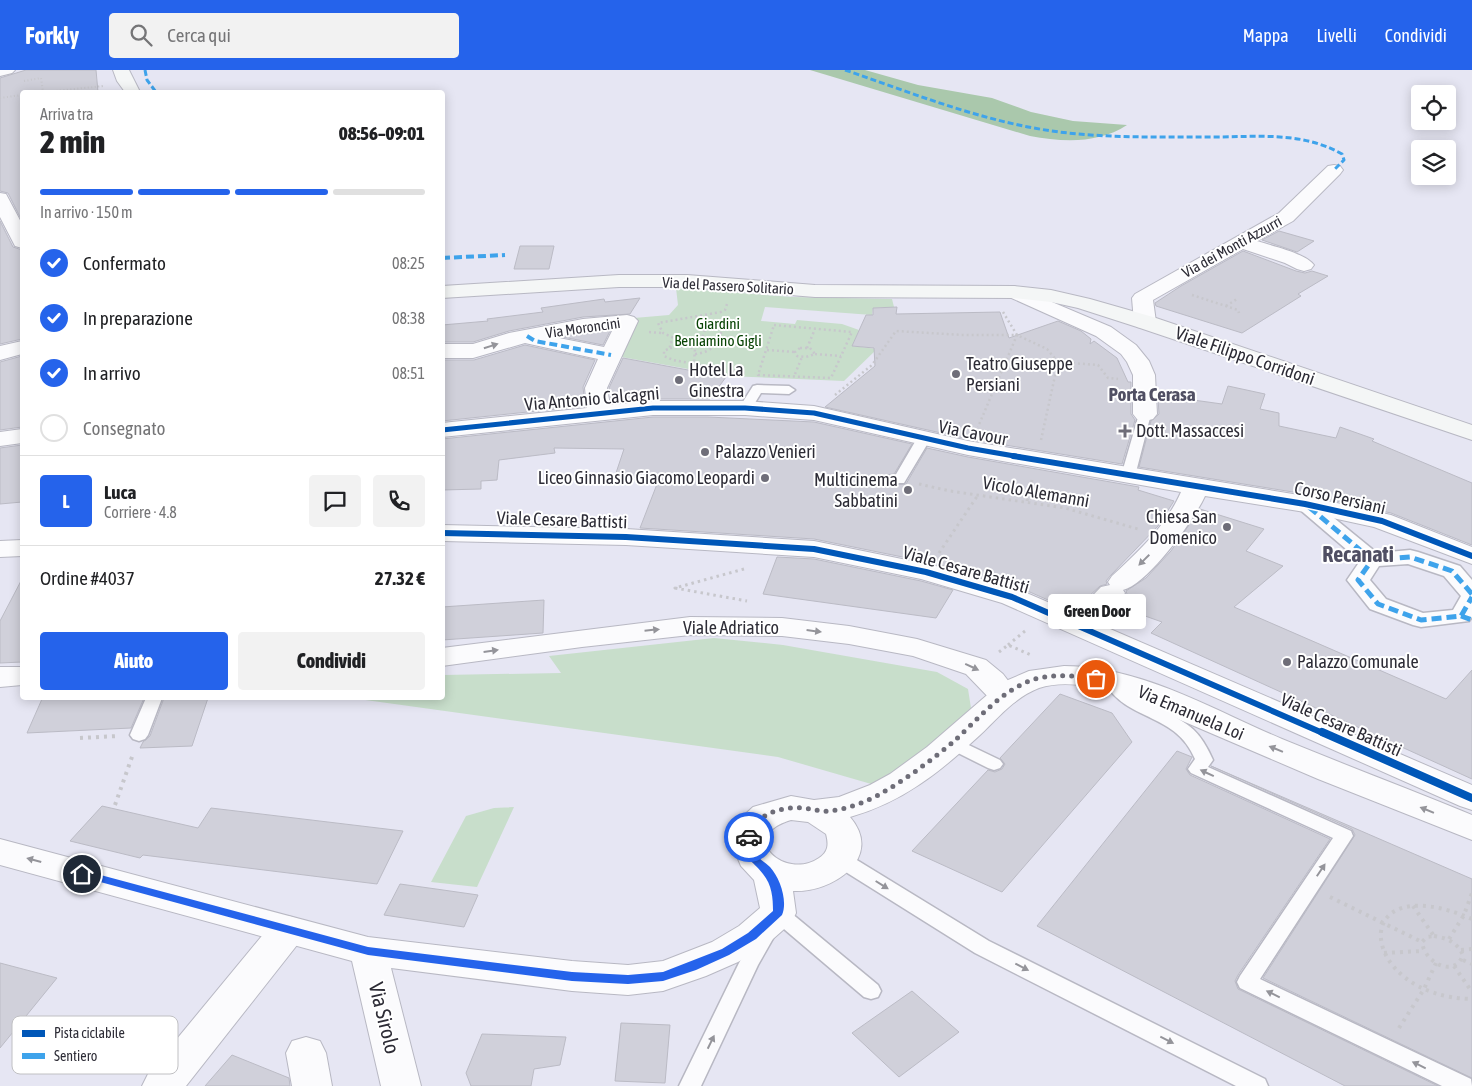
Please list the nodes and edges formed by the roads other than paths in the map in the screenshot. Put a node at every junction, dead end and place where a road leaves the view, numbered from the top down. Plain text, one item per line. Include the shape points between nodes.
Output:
1 (7, 70) edge
2 (0, 71) edge
3 (1334, 170) dead end
4 (0, 198) edge
5 (20, 238) edge
6 (1240, 242) junction
7 (1304, 265) dead end
8 (445, 292) edge
9 (1014, 292) junction
10 (1145, 322) junction
11 (527, 336) junction
12 (20, 348) edge
13 (445, 351) edge
14 (0, 353) edge
15 (611, 355) junction
16 (789, 390) dead end
17 (745, 408) junction
18 (599, 412) junction
19 (1145, 414) joint
20 (445, 430) edge
21 (1472, 433) edge
22 (20, 436) edge
23 (924, 438) junction
24 (0, 439) edge
25 (1128, 476) junction
26 (881, 480) dead end
27 (1196, 487) junction
28 (1305, 504) junction
29 (445, 533) edge
30 (20, 548) edge
31 (0, 549) edge
32 (1472, 556) edge
33 (1372, 560) junction
34 (1472, 594) edge
35 (1468, 611) edge
36 (1079, 626) junction
37 (445, 657) edge
38 (20, 676) edge
39 (0, 677) edge
40 (1109, 680) junction
41 (1004, 696) junction
42 (153, 700) edge
43 (139, 736) road end
44 (952, 743) junction
45 (994, 764) dead end
46 (874, 798) junction
47 (1472, 798) edge
48 (817, 811) junction
49 (1472, 828) edge
50 (841, 846) junction
51 (0, 852) edge
52 (766, 870) junction
53 (808, 877) junction
54 (778, 913) junction
55 (288, 930) junction
56 (368, 951) junction
57 (871, 991) dead end
58 (178, 1066) edge
59 (172, 1074) edge
60 (162, 1086) edge
61 (400, 1086) edge
62 (690, 1086) edge
63 (1257, 1086) edge
64 (1463, 1086) edge

1 - 2 street
3 - 6 street, Via dei Monti Azzurri via 1286,217
4 - 5 street
6 - 7 street
6 - 10 street, Via dei Monti Azzurri via 1142,298
8 - 9 main road, Via del Passero Solitario via 619,281 815,291
9 - 10 main road, Viale Filippo Corridoni via 1083,303
9 - 19 street via 1086,322 1115,338 1134,357 1144,373
10 - 21 main road, Viale Filippo Corridoni
13 -> 11 street, Via Moroncini via 473,351
11 - 15 street via 535,341
11 - 15 street, Via Moroncini via 583,325 628,321
12 - 14 street
15 - 18 street, Via Moroncini via 596,388
16 - 17 lane via 757,389
17 - 18 street, Via Antonio Calcagni via 653,408
17 - 23 street, Via Cavour via 814,413
18 - 20 street, Via Antonio Calcagni
19 - 25 lane
22 - 24 street
23 - 25 street, Via Cavour
23 - 26 lane via 899,480
25 - 27 street, Via Cavour
27 - 28 street, Corso Persiani
27 -> 36 street via 1166,538
28 - 32 street, Corso Persiani via 1382,521
28 - 33 street
29 - 36 street, Viale Cesare Battisti via 626,536 814,549 926,572 1012,597
30 - 31 street
33 - 34 street via 1410,557 1452,571
33 - 35 street via 1358,580 1378,604 1421,620
36 - 47 street, Viale Cesare Battisti
37 -> 41 street, Viale Adriatico via 690,626 782,627 849,635 947,657 976,668
38 - 39 street
40 - 41 street, Via Emanuela Loi via 1058,675 1038,678
49 -> 40 street, Via Emanuela Loi via 1244,736 1144,691
64 -> 40 lane via 1247,982 1344,836 1197,769 1204,760 1199,745 1186,730 1132,701
41 - 44 street, Via Emanuela Loi
42 - 43 lane
44 - 45 lane
44 - 46 street, Via Emanuela Loi via 914,773
46 - 48 street, Via Emanuela Loi via 839,809
46 - 50 street, Via Emanuela Loi via 855,814
48 - 50 street via 828,817
48 - 52 street via 804,808 778,810 757,822 749,836 750,852
50 - 53 street via 827,870
50 -> 63 lane via 982,947
55 -> 51 street
52 - 53 street via 793,878
52 - 54 street via 778,898
53 - 54 lane
54 - 56 street via 752,936 726,952 663,976 628,980
54 - 57 lane
62 -> 54 lane via 749,962
55 - 56 street
55 - 58 street
56 - 61 street, Via Sirolo
59 - 60 street

